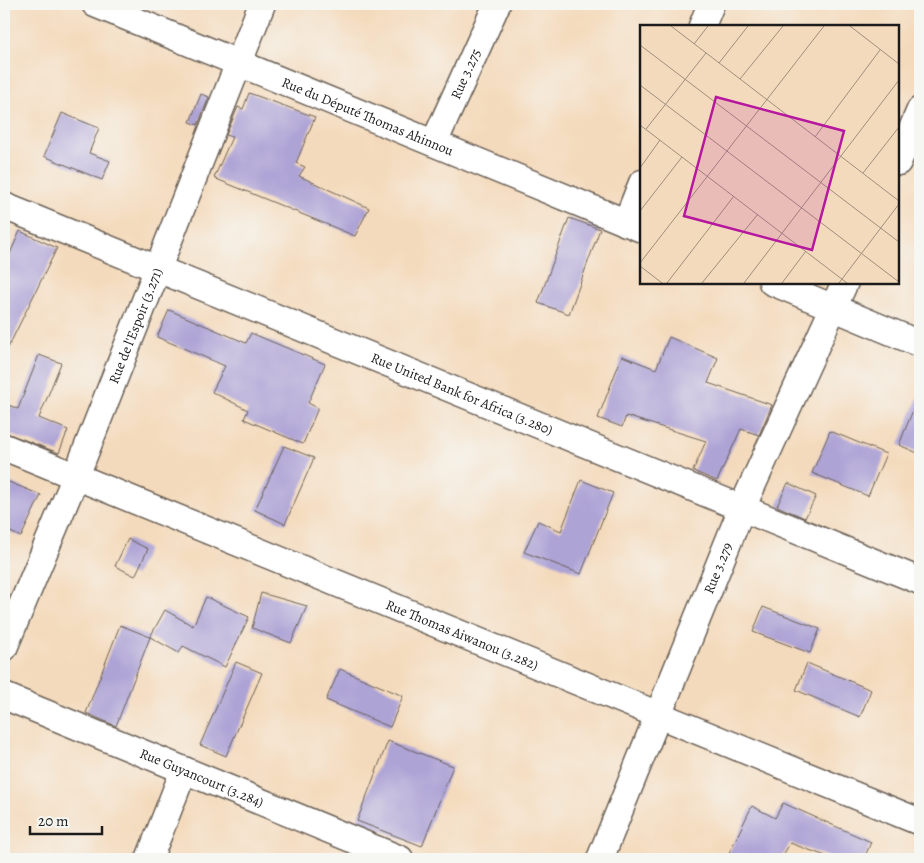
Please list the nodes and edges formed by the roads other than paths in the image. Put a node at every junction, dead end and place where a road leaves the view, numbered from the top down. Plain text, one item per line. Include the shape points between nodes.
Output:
1 (95, 4) edge
2 (262, 4) edge
3 (497, 4) edge
4 (711, 4) edge
5 (702, 25) edge
6 (239, 63) junction
7 (920, 110) edge
8 (434, 143) junction
9 (899, 160) edge
10 (640, 194) edge
11 (4, 206) edge
12 (634, 226) edge
13 (157, 268) junction
14 (777, 284) edge
15 (844, 284) edge
16 (834, 308) junction
17 (920, 344) edge
18 (4, 447) edge
19 (76, 476) junction
20 (742, 508) junction
21 (920, 581) edge
22 (4, 648) edge
23 (4, 696) edge
24 (659, 715) junction
25 (184, 770) junction
26 (920, 822) edge
27 (149, 859) edge
28 (400, 859) edge
29 (600, 859) edge

1 - 6 street, Rue du Député Thomas Ahinnou
2 - 6 street, Rue de l'Espoir (3.271)
3 - 8 street, Rue 3.275
4 - 5 street
6 - 8 street, Rue du Député Thomas Ahinnou
6 - 13 street, Rue de l'Espoir (3.271)
7 - 9 street
8 - 12 street, Rue du Député Thomas Ahinnou
10 - 12 street
11 - 13 street, Rue United Bank for Africa (3.280)
13 - 19 street, Rue de l'Espoir (3.271)
13 - 20 street, Rue United Bank for Africa (3.280)
14 - 16 street
15 - 16 street, Rue 3.279
16 - 17 street
16 - 20 street, Rue 3.279
18 - 19 street, Rue Thomas Aiwanou (3.282)
19 - 22 street, Rue de l'Espoir (3.271)
19 - 24 street, Rue Thomas Aiwanou (3.282)
20 - 21 street, Rue United Bank for Africa (3.280)
20 - 24 street, Rue 3.279
23 - 25 street, Rue Guyancourt (3.284)
24 - 26 street, Rue Thomas Aiwanou (3.282)
24 - 29 street, Rue 3.279
25 - 27 street
25 - 28 street, Rue Guyancourt (3.284)

